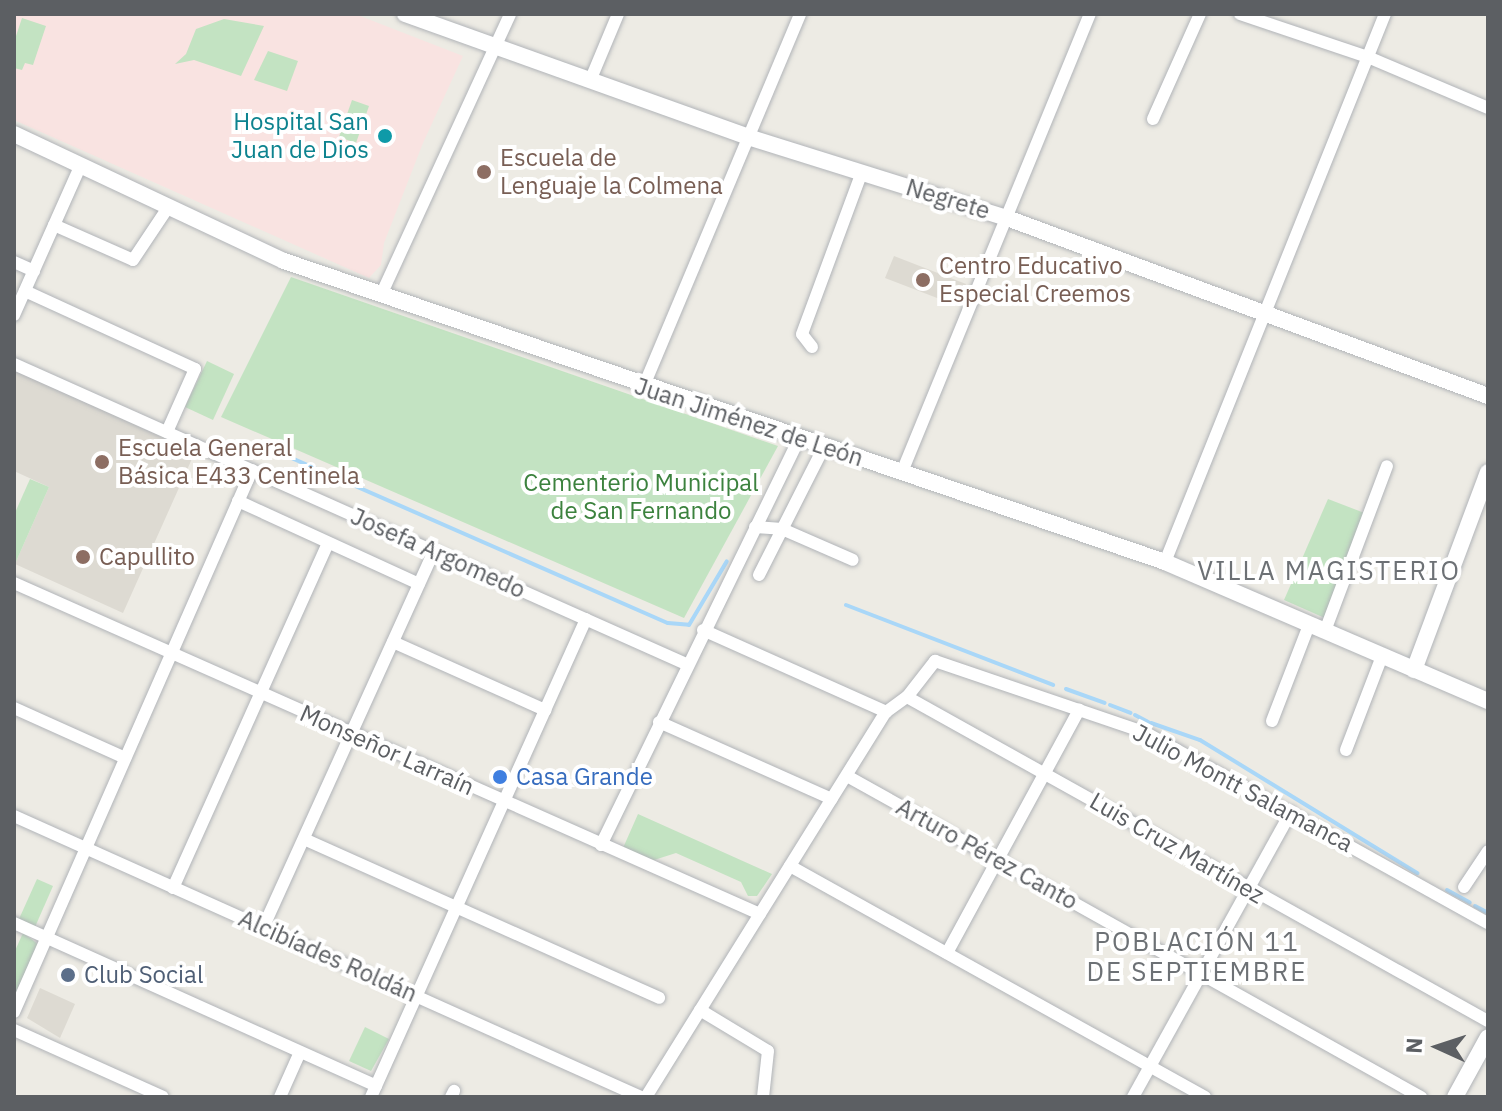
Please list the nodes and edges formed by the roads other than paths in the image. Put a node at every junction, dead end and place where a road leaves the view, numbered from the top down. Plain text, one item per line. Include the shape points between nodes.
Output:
1 (405, 14) edge
2 (510, 14) edge
3 (618, 14) edge
4 (800, 14) edge
5 (1090, 14) edge
6 (1200, 14) edge
7 (1240, 14) edge
8 (1385, 14) edge
9 (495, 48) junction
10 (1368, 57) junction
11 (590, 81) junction
12 (1488, 108) edge
13 (1153, 119) dead end
14 (14, 134) edge
15 (748, 137) junction
16 (80, 167) junction
17 (862, 172) junction
18 (167, 209) junction
19 (1007, 218) junction
20 (54, 225) junction
21 (14, 262) edge
22 (34, 271) junction
23 (25, 291) junction
24 (381, 295) junction
25 (1265, 311) junction
26 (14, 315) edge
27 (812, 347) dead end
28 (14, 364) edge
29 (643, 388) junction
30 (1488, 396) edge
31 (167, 432) junction
32 (799, 439) junction
33 (824, 447) junction
34 (1387, 466) dead end
35 (252, 470) junction
36 (902, 472) junction
37 (1488, 472) edge
38 (238, 501) junction
39 (755, 527) junction
40 (782, 529) junction
41 (328, 543) junction
42 (434, 551) junction
43 (853, 560) dead end
44 (1165, 562) junction
45 (759, 575) dead end
46 (14, 583) edge
47 (419, 584) junction
48 (586, 619) junction
49 (1309, 625) junction
50 (703, 630) junction
51 (1325, 631) junction
52 (393, 642) junction
53 (170, 653) junction
54 (1382, 656) junction
55 (686, 664) junction
56 (1414, 670) junction
57 (261, 693) junction
58 (907, 697) junction
59 (1488, 701) edge
60 (14, 708) edge
61 (545, 710) junction
62 (1079, 710) junction
63 (886, 712) junction
64 (1272, 721) dead end
65 (659, 722) junction
66 (351, 734) junction
67 (1346, 750) dead end
68 (125, 758) junction
69 (1045, 773) junction
70 (847, 776) junction
71 (832, 799) junction
72 (505, 802) junction
73 (1291, 812) junction
74 (14, 816) edge
75 (304, 839) junction
76 (601, 845) junction
77 (86, 849) junction
78 (1488, 851) edge
79 (996, 859) junction
80 (790, 866) junction
81 (1464, 887) dead end
82 (173, 888) junction
83 (1249, 889) junction
84 (457, 907) junction
85 (760, 914) junction
86 (14, 923) edge
87 (1488, 923) edge
88 (263, 928) junction
89 (48, 938) junction
90 (947, 953) junction
91 (1201, 974) junction
92 (416, 996) junction
93 (659, 998) dead end
94 (700, 1010) junction
95 (14, 1012) edge
96 (1488, 1021) edge
97 (14, 1030) edge
98 (1488, 1037) edge
99 (300, 1052) junction
100 (1150, 1066) junction
101 (374, 1092) edge
102 (163, 1097) edge
103 (280, 1097) edge
104 (644, 1097) edge
105 (763, 1097) edge
106 (1133, 1097) edge
107 (1205, 1097) edge
108 (1421, 1097) edge
109 (1455, 1097) edge

1 - 9 main road, Negrete
2 - 9 street
3 - 11 street
4 - 15 street
5 - 19 street
6 - 13 street
7 - 10 street
8 - 10 street
9 - 11 main road, Negrete
9 - 24 street
10 - 12 street
10 - 25 street
11 - 15 main road, Negrete
14 - 16 main road, Juan Jiménez de León
15 - 17 main road, Negrete
15 - 29 street
16 - 18 main road, Juan Jiménez de León
16 - 20 street
17 - 19 main road, Negrete
17 - 27 street via 802,334
18 - 20 street via 133,260
18 - 24 main road, Juan Jiménez de León via 284,261
19 - 25 main road, Negrete
19 - 36 street
20 - 22 street
21 - 22 street
22 - 23 street
23 - 26 street
23 - 31 street via 195,369
24 - 29 main road, Juan Jiménez de León
25 - 30 main road, Negrete
25 - 44 street
28 - 31 street, Josefa Argomedo
29 - 32 main road, Juan Jiménez de León
31 - 35 street, Josefa Argomedo
32 - 33 main road, Juan Jiménez de León
32 - 39 street
33 - 36 main road, Juan Jiménez de León
33 - 40 street
34 - 51 street
35 - 38 street
35 - 42 street, Josefa Argomedo
36 - 44 main road, Juan Jiménez de León
37 - 56 main road
38 - 41 street
38 - 53 street
39 - 40 street
39 - 50 street
40 - 43 street
40 - 45 street
41 - 47 street
41 - 57 street
42 - 47 street
42 - 48 street, Josefa Argomedo
44 - 49 main road, Juan Jiménez de León
46 - 53 street, Monseñor Larraín
47 - 52 street
48 - 55 street, Josefa Argomedo
48 - 61 street
49 - 51 main road, Juan Jiménez de León
49 - 64 street
50 - 55 street
50 - 63 street
51 - 54 main road, Juan Jiménez de León
52 - 61 street
52 - 66 street
53 - 57 street, Monseñor Larraín
53 - 68 street
54 - 56 main road, Juan Jiménez de León
54 - 67 street
55 - 65 street
56 - 59 main road, Juan Jiménez de León
57 - 66 street, Monseñor Larraín
57 - 82 street
58 - 62 street, Julio Montt Salamanca via 932,664 943,661
58 - 63 street
58 - 69 street, Luis Cruz Martínez
60 - 68 street
61 - 72 street
62 - 69 street
62 - 73 street, Julio Montt Salamanca via 1146,733
63 - 70 street
65 - 71 street
65 - 76 street
66 - 72 street, Monseñor Larraín
66 - 75 street
68 - 77 street
69 - 79 street
69 - 83 street, Luis Cruz Martínez
70 - 71 street
70 - 79 street, Arturo Pérez Canto
71 - 80 street
72 - 76 street, Monseñor Larraín
72 - 84 street
73 - 83 street
73 - 87 street, Julio Montt Salamanca
74 - 77 street, Alcibíades Roldán
75 - 84 street
75 - 88 street
76 - 85 street, Monseñor Larraín
77 - 82 street, Alcibíades Roldán
77 - 89 street
78 - 81 street
79 - 90 street
79 - 91 street, Arturo Pérez Canto
80 - 85 street
80 - 90 street
82 - 88 street, Alcibíades Roldán
83 - 91 street
83 - 96 street, Luis Cruz Martínez
84 - 92 street
84 - 93 street
85 - 94 street
86 - 89 street
88 - 92 street, Alcibíades Roldán
89 - 95 street
89 - 99 street
90 - 100 street
91 - 100 street
91 - 108 street, Arturo Pérez Canto
92 - 101 street
92 - 104 street, Alcibíades Roldán
94 - 104 street
94 - 105 street via 768,1051
97 - 102 street
98 - 109 main road
99 - 101 street
99 - 103 street
100 - 106 street
100 - 107 street

